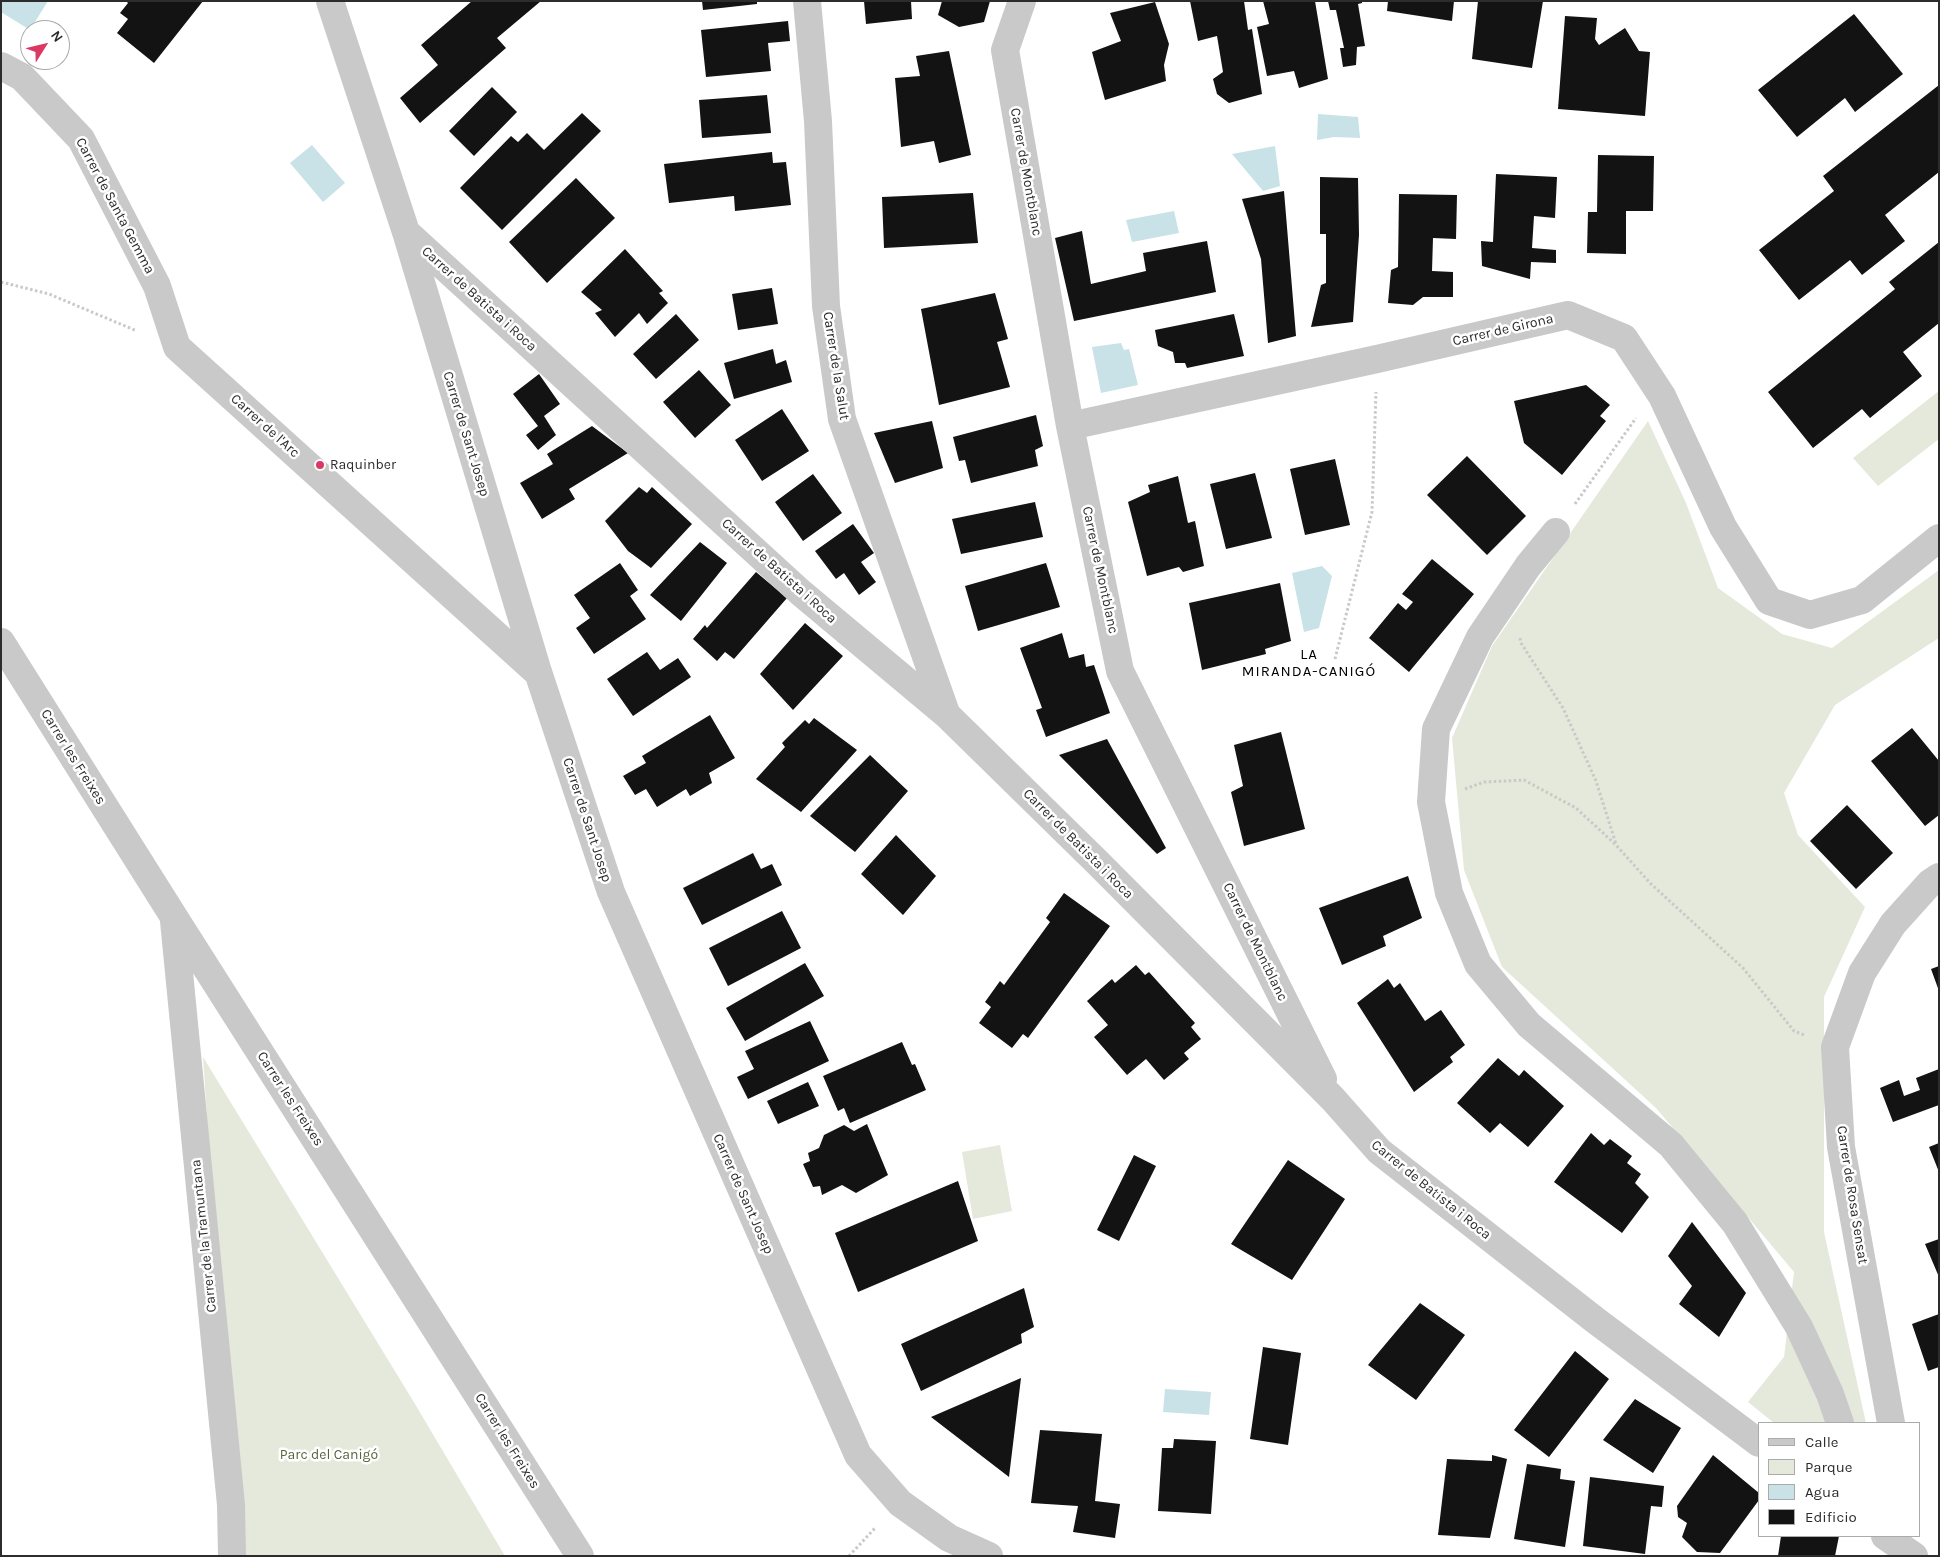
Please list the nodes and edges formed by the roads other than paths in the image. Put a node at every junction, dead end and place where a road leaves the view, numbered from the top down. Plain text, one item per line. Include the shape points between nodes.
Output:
1 (330, 1) edge
2 (807, 1) edge
3 (1022, 1) edge
4 (1, 66) edge
5 (406, 232) junction
6 (177, 347) joint
7 (1070, 426) junction
8 (1556, 532) road end
9 (1939, 538) edge
10 (1, 642) edge
11 (538, 672) junction
12 (947, 715) junction
13 (1939, 877) edge
14 (174, 917) junction
15 (1333, 1099) junction
16 (1840, 1422) edge
17 (1891, 1422) edge
18 (1758, 1442) edge
19 (1886, 1537) edge
20 (1912, 1537) edge
21 (232, 1556) edge
22 (580, 1556) edge
23 (989, 1556) edge
24 (1914, 1556) edge
25 (1922, 1556) edge

1 - 5 street, Carrer de Sant Josep
2 - 12 street, Carrer de la Salut via 818,121 826,306 842,419
3 - 7 street, Carrer de Montblanc via 1005,50
4 - 6 street, Carrer de Santa Gemma via 22,77 81,139 157,286
5 - 11 street, Carrer de Sant Josep
5 - 12 street, Carrer de Batista i Roca via 800,592
6 - 11 street, Carrer de l'Arc
7 - 9 street, Carrer de Girona via 1568,315 1624,338 1657,388 1723,527 1769,601 1810,615 1862,600
7 - 15 street, Carrer de Montblanc via 1120,671
8 - 16 street via 1480,637 1436,729 1431,802 1449,893 1478,964 1529,1025 1671,1145 1735,1223 1799,1327
10 - 14 street, Carrer les Freixes
11 - 23 street, Carrer de Sant Josep via 614,901 858,1455 900,1503 949,1538
12 - 15 street, Carrer de Batista i Roca
13 - 17 street, Carrer de Rosa Sensat via 1893,924 1862,973 1836,1047 1841,1147
14 - 21 street, Carrer de la Tramuntana via 231,1505
14 - 22 street, Carrer les Freixes
15 - 18 street, Carrer de Batista i Roca via 1379,1151
19 - 24 street
20 - 25 street

